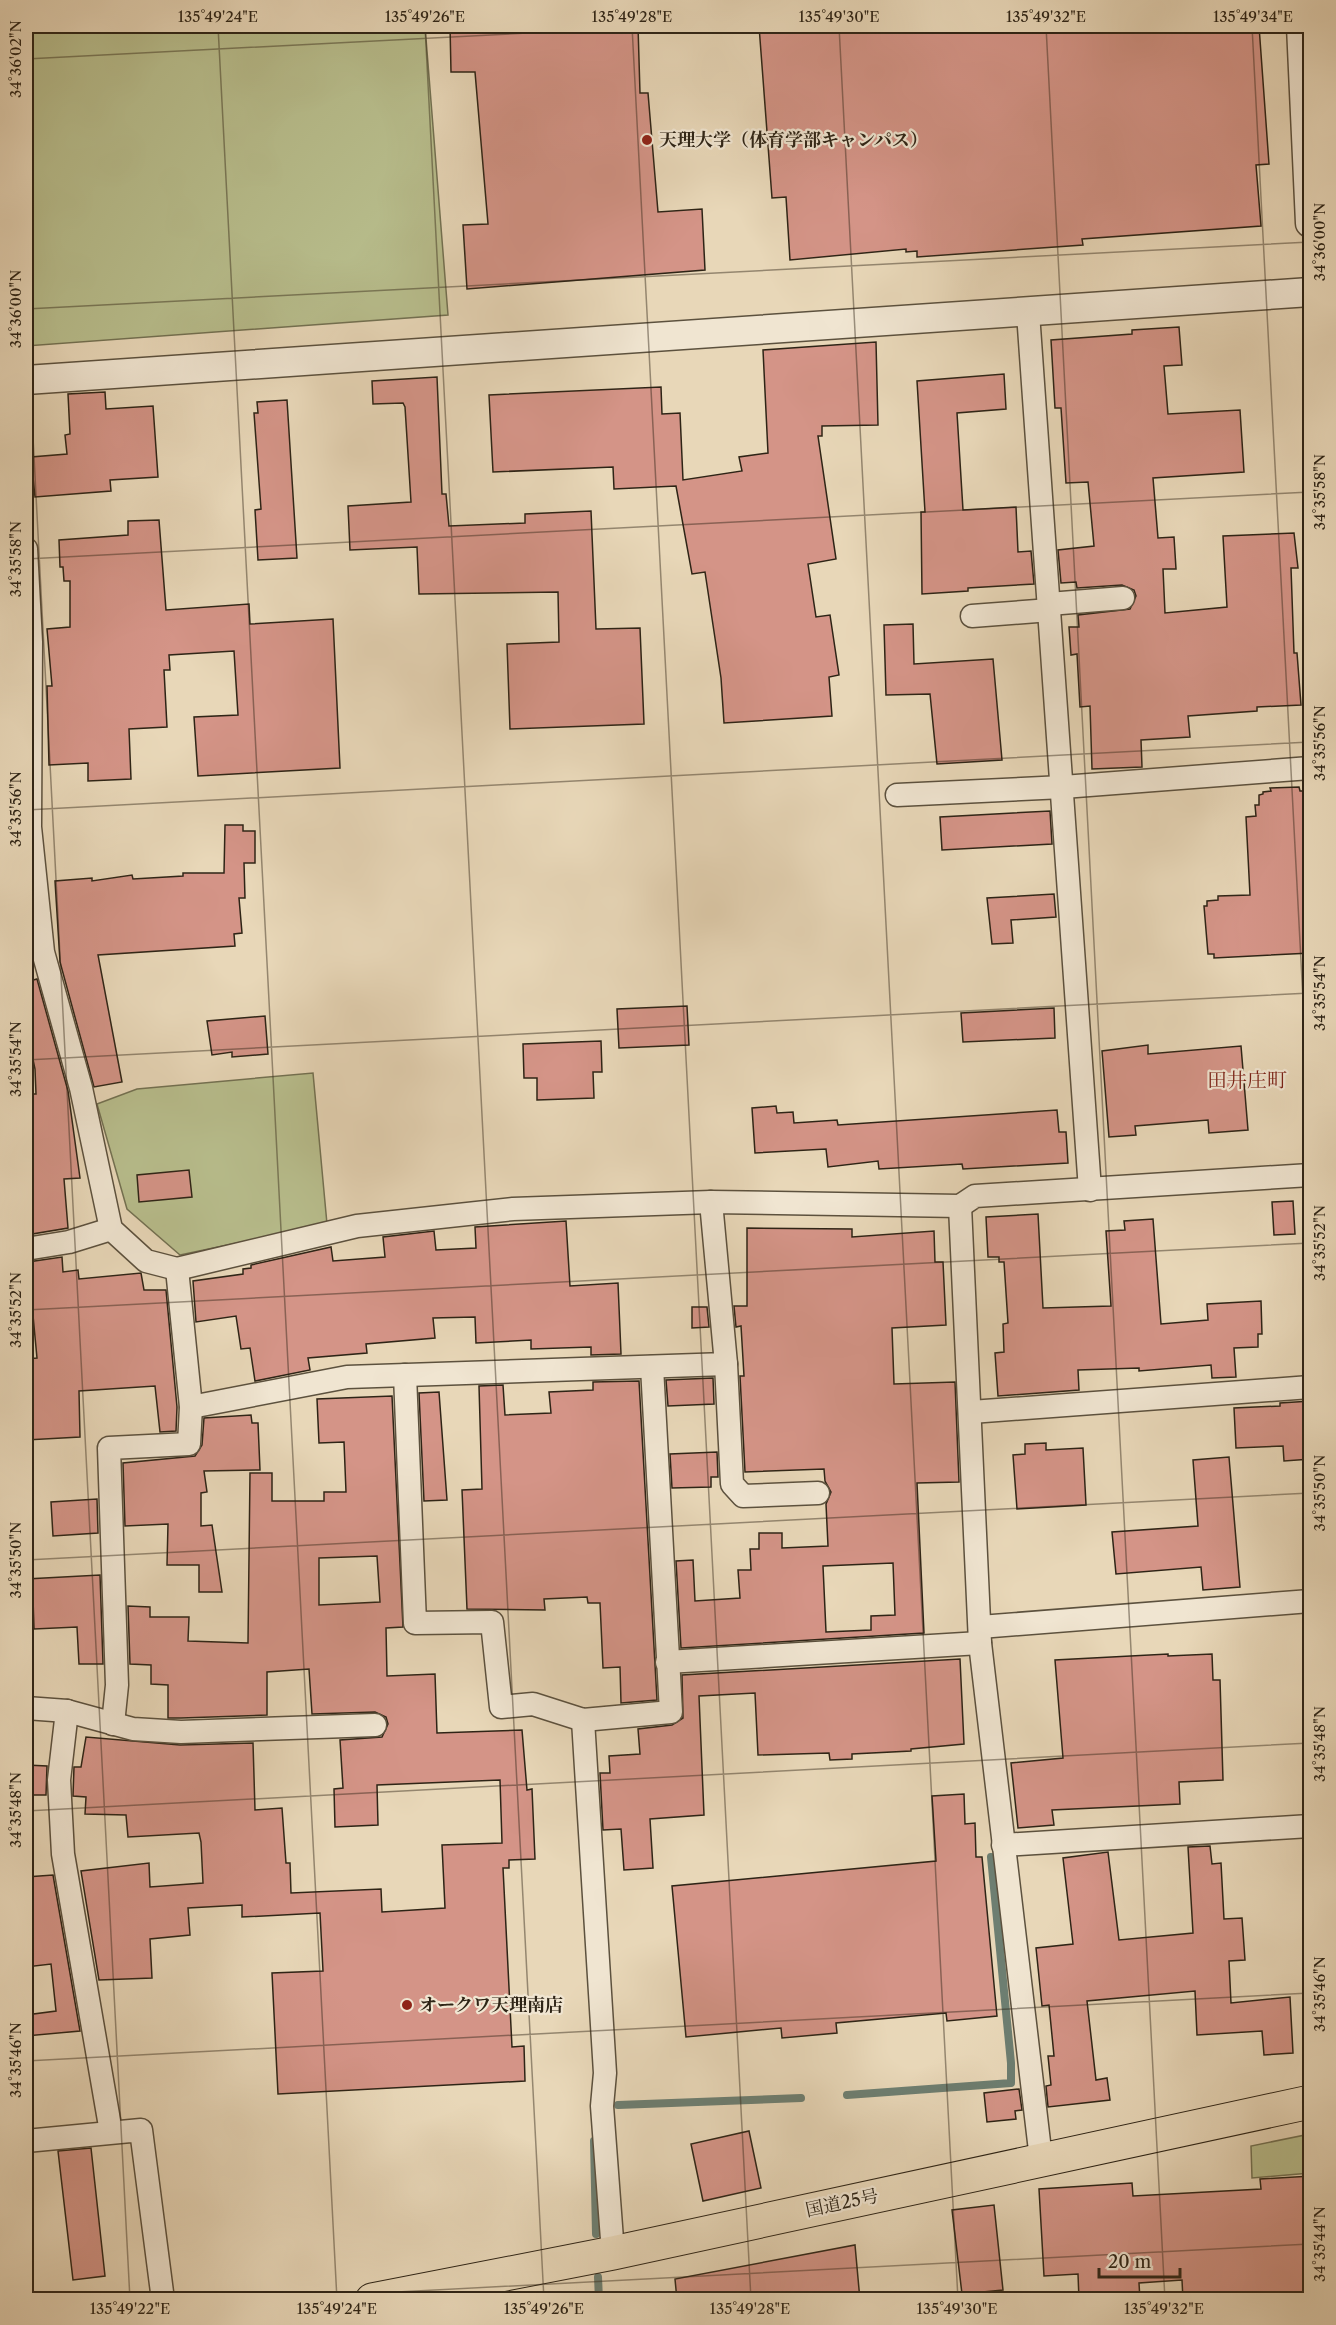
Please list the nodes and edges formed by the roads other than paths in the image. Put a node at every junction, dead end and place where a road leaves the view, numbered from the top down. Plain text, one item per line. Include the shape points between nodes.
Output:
1 (1301, 26) edge
2 (1311, 223) edge
3 (1311, 292) edge
4 (1028, 313) junction
5 (26, 380) edge
6 (26, 549) edge
7 (1123, 598) dead end
8 (1049, 607) junction
9 (972, 616) dead end
10 (1311, 768) edge
11 (1063, 787) junction
12 (897, 795) dead end
13 (1311, 1175) edge
14 (1090, 1190) junction
15 (711, 1202) junction
16 (960, 1206) junction
17 (111, 1228) junction
18 (26, 1249) edge
19 (177, 1269) junction
20 (726, 1364) junction
21 (652, 1367) junction
22 (405, 1375) junction
23 (1311, 1387) edge
24 (191, 1407) junction
25 (971, 1412) junction
26 (818, 1493) dead end
27 (1311, 1601) edge
28 (980, 1635) junction
29 (667, 1662) junction
30 (26, 1708) edge
31 (67, 1711) junction
32 (583, 1720) junction
33 (113, 1724) junction
34 (375, 1725) dead end
35 (1311, 1826) edge
36 (1003, 1845) junction
37 (1311, 2102) edge
38 (111, 2133) junction
39 (26, 2141) edge
40 (1041, 2159) junction
41 (613, 2253) junction
42 (163, 2300) edge
43 (372, 2300) edge

1 - 2 street
3 - 4 street
4 - 5 street
4 - 8 street
6 - 17 street via 31,642 30,827 43,952 81,1088
7 - 8 street
8 - 9 street
8 - 11 street
10 - 11 street
11 - 12 street
11 - 14 street
13 - 14 street
14 - 16 street via 975,1196
15 - 16 street
15 - 19 street via 513,1209 357,1226
15 - 20 street
16 - 25 street
17 - 18 street via 69,1242
17 - 19 street via 146,1261
19 - 24 street
20 - 21 street
20 - 26 street via 732,1484 743,1496
21 - 22 street
21 - 29 street
22 - 24 street via 347,1377
22 - 32 street via 416,1623 492,1622 501,1707 533,1704
23 - 25 street
24 - 33 street via 189,1444 109,1448 117,1685
25 - 28 street
27 - 28 street
28 - 29 street
28 - 36 street
29 - 32 street via 671,1712
30 - 31 street
31 - 33 street
31 - 38 street via 59,1780 63,1854
32 - 41 street via 606,2073 602,2106
33 - 34 street via 181,1732
35 - 36 street
36 - 40 street
37 - 40 highway, 国道25号
38 - 39 street
38 - 42 street via 141,2130
40 - 41 highway, 国道25号
41 - 43 highway, 国道25号

